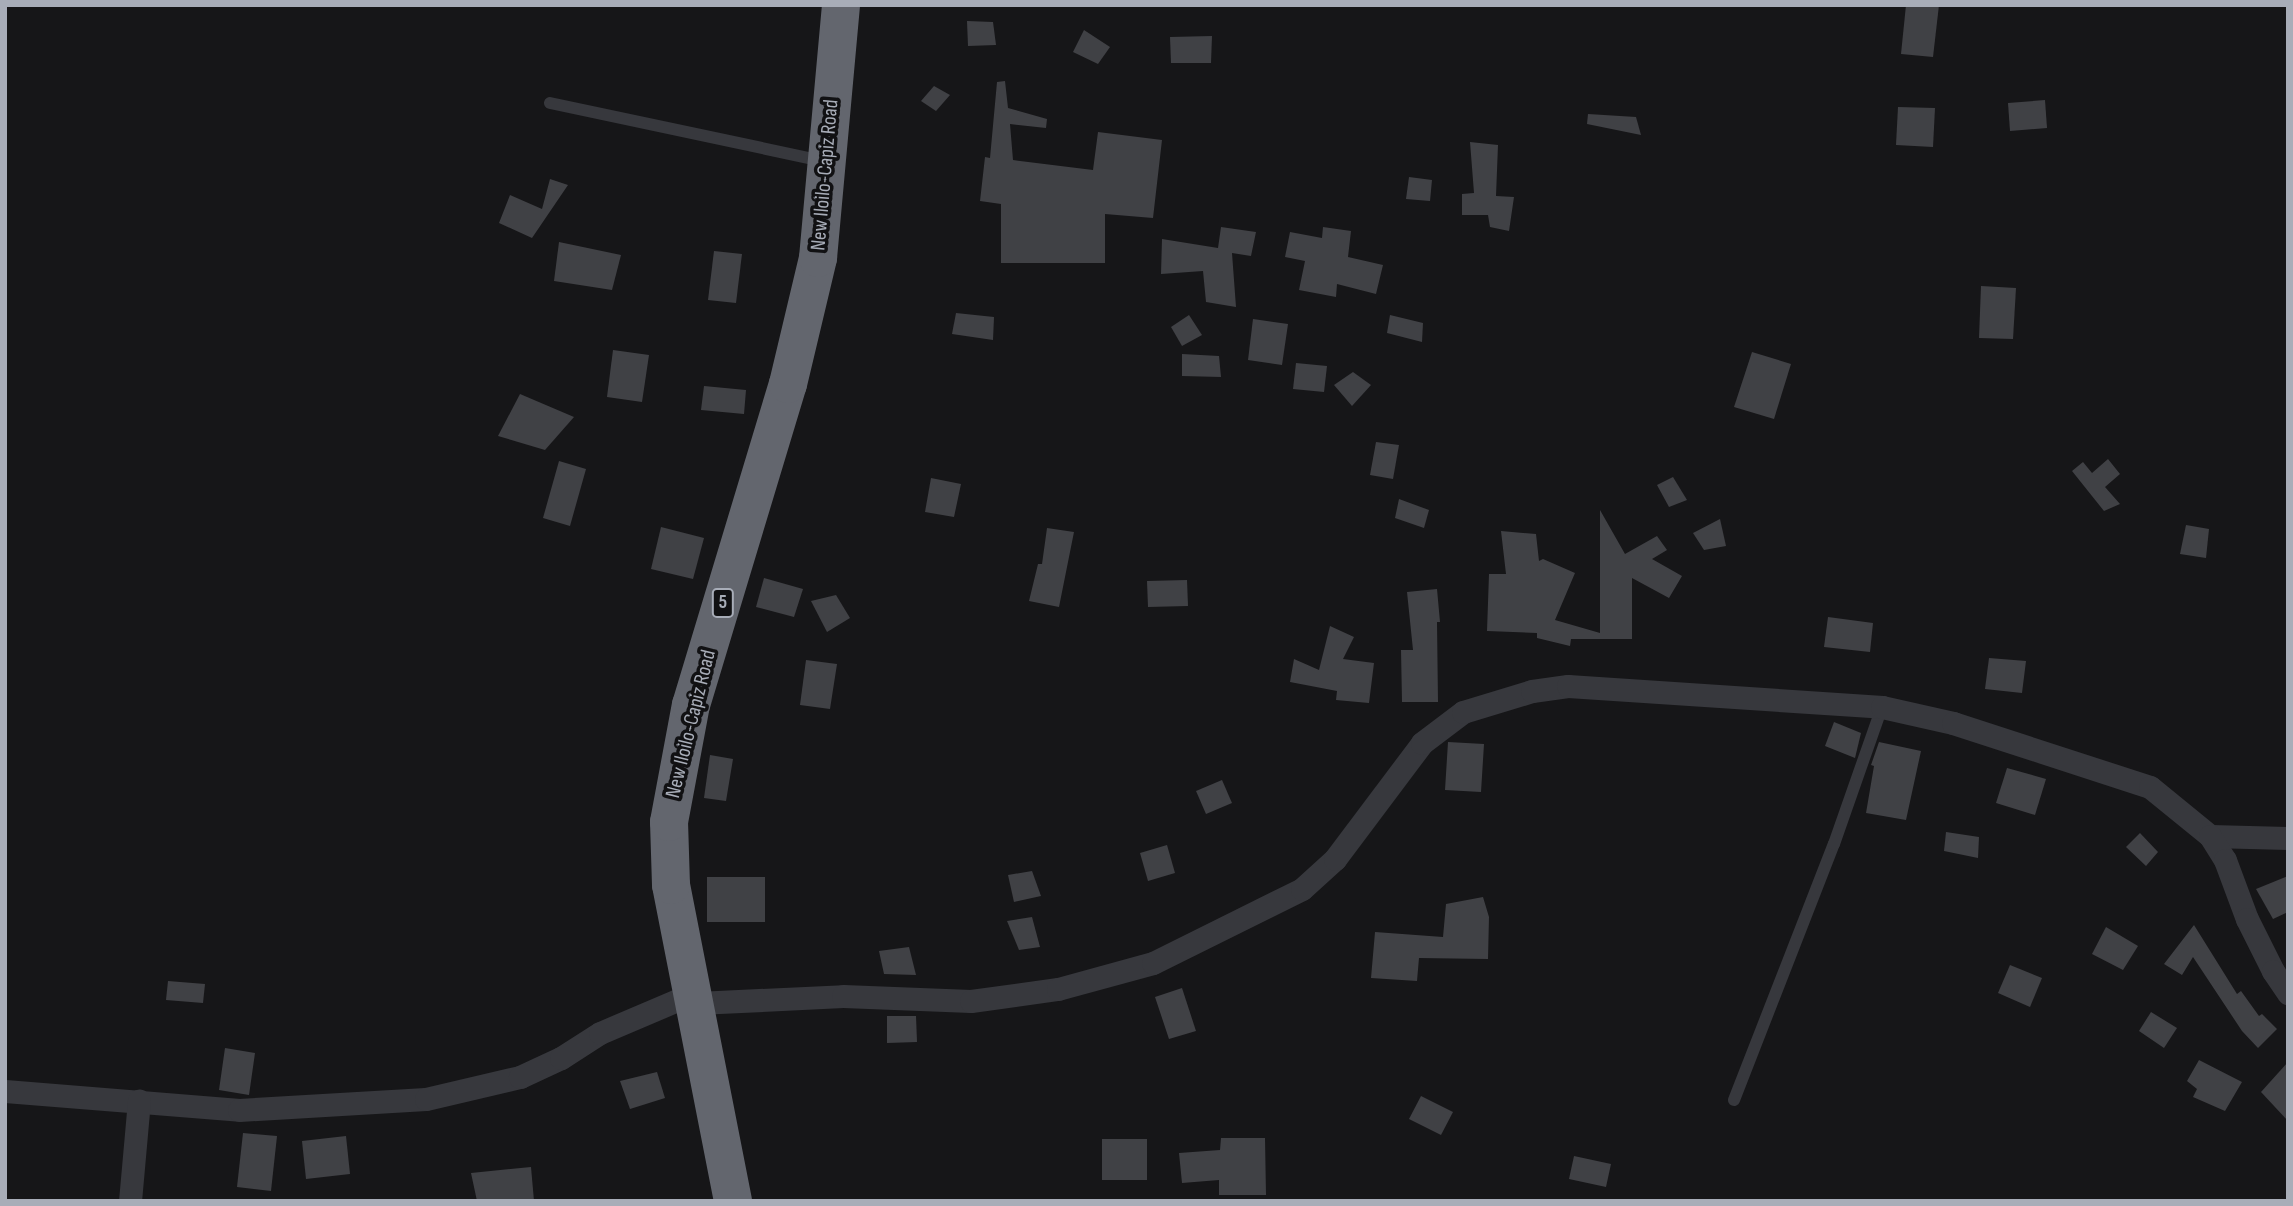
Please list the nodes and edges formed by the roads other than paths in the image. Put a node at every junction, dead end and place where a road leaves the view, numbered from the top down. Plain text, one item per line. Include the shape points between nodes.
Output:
1 (841, 5) edge
2 (550, 103) dead end
3 (827, 162) junction
4 (1882, 707) junction
5 (2210, 836) junction
6 (2288, 838) edge
7 (2288, 993) edge
8 (695, 998) junction
9 (5, 1091) edge
10 (139, 1100) junction
11 (1734, 1100) dead end
12 (130, 1201) edge
13 (733, 1201) edge

1 - 3 highway, New Iloilo-Capiz Road / 5
2 - 3 lane
3 - 8 highway, New Iloilo-Capiz Road / 5 via 818,258 789,384 691,705 678,763 669,822 671,885
4 - 5 street via 1953,723 2150,787
4 - 8 street via 1568,686 1522,693 1463,712 1422,743 1335,859 1302,889 1153,963 1058,989 971,1001 843,996
4 - 11 lane
5 - 6 street
5 - 7 street via 2225,860 2257,940
8 - 10 street via 600,1033 520,1077 426,1099 239,1110
8 - 13 highway, New Iloilo-Capiz Road / 5
9 - 10 street
10 - 12 street

